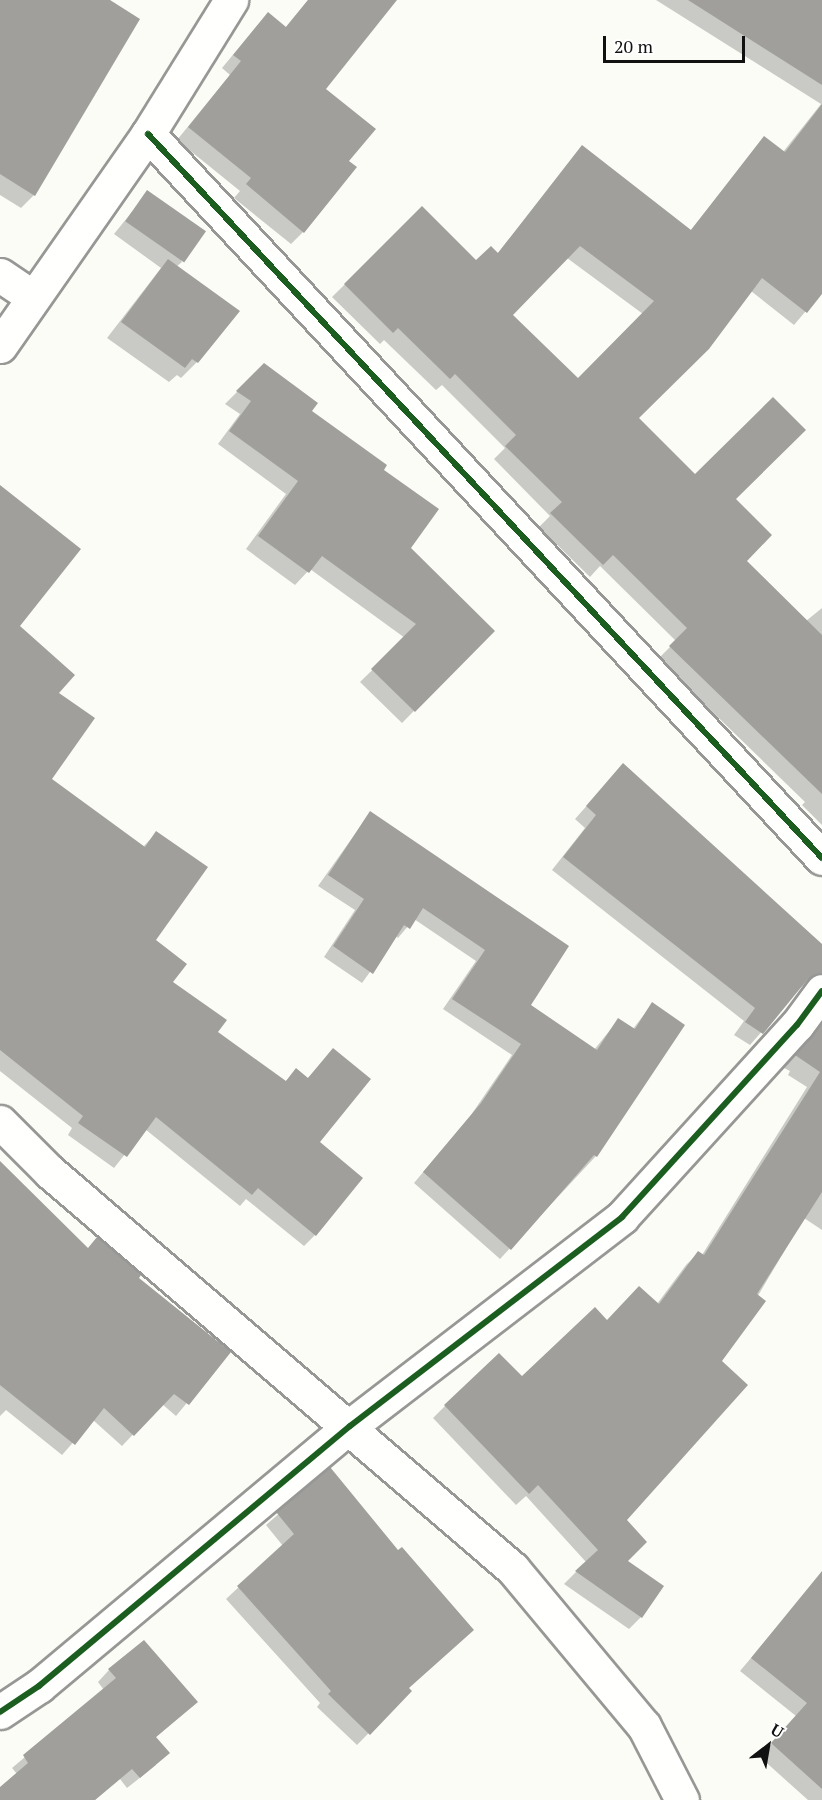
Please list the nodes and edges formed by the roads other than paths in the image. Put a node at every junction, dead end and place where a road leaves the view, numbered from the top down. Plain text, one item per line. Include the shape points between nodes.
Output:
1 (231, 0) edge
2 (148, 134) junction
3 (0, 275) edge
4 (31, 296) junction
5 (0, 346) edge
6 (822, 858) edge
7 (822, 992) edge
8 (0, 1122) edge
9 (351, 1426) junction
10 (0, 1712) edge
11 (682, 1800) edge

1 - 2 street
2 - 4 street
2 - 6 street
3 - 4 street
4 - 5 street
7 - 9 street via 797,1025 622,1217
8 - 9 street via 50,1172
9 - 10 street via 39,1686
9 - 11 street via 513,1569 644,1726

